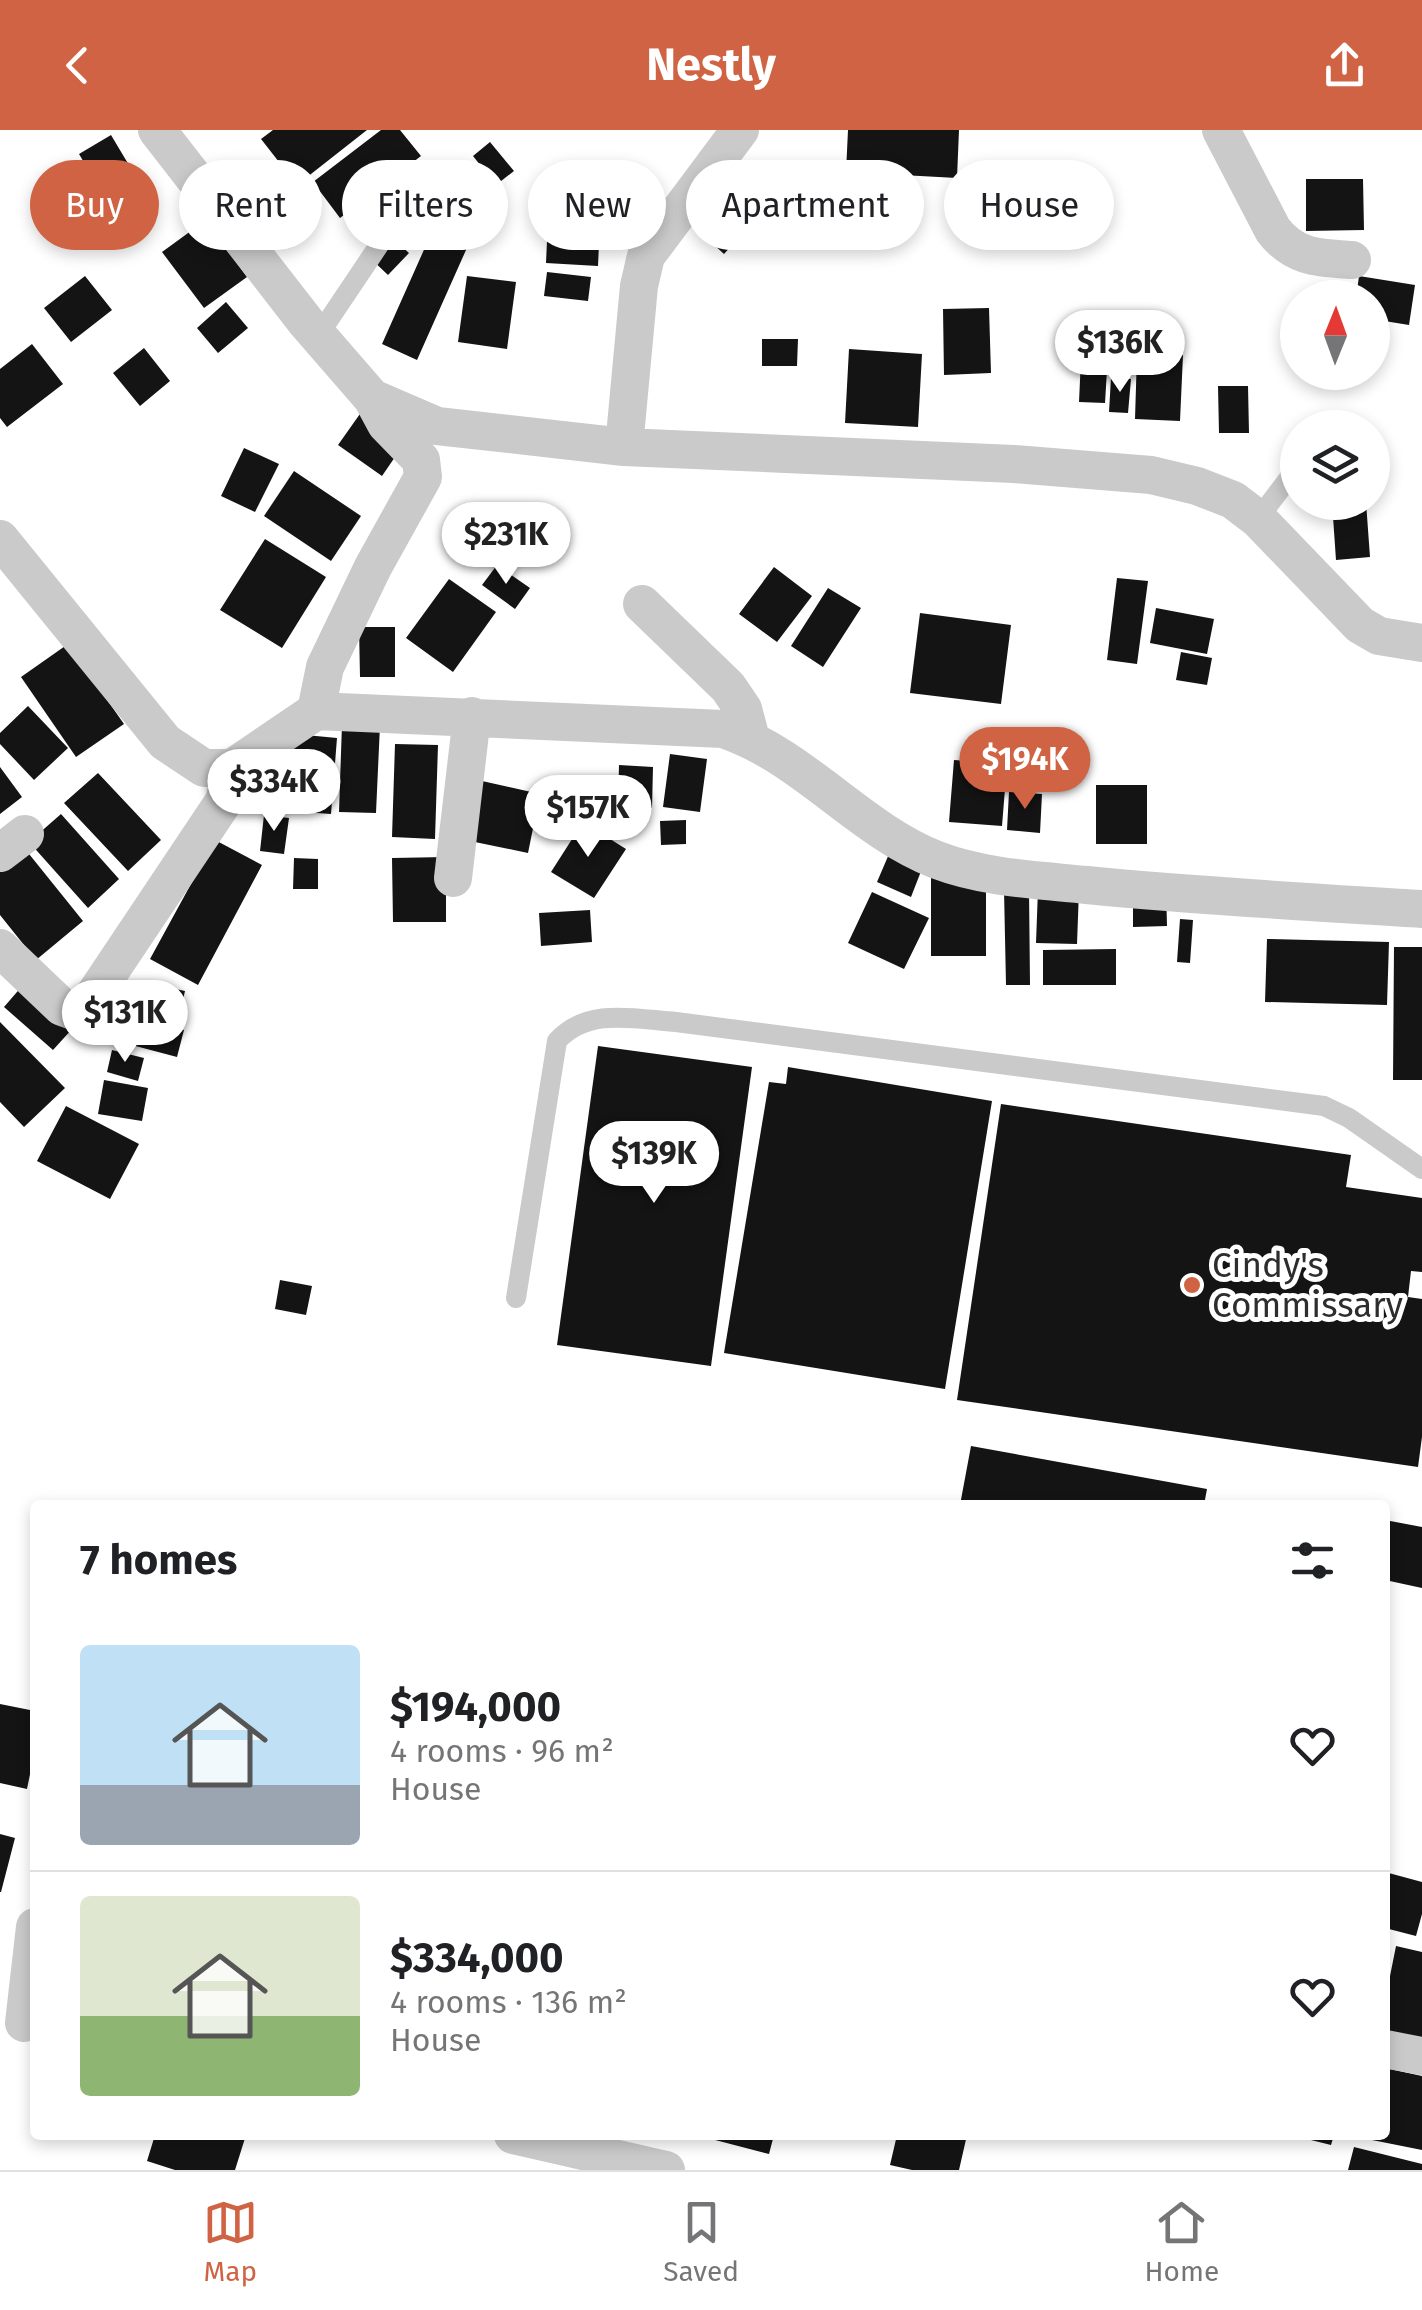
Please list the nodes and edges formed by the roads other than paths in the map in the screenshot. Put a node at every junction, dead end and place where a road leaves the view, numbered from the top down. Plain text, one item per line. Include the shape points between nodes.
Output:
1 (157, 130) edge
2 (740, 130) edge
3 (1222, 130) edge
4 (376, 250) edge
5 (1352, 260) dead end
6 (318, 336) junction
7 (372, 398) junction
8 (624, 447) junction
9 (1280, 489) edge
10 (1258, 518) junction
11 (0, 539) edge
12 (642, 604) dead end
13 (1422, 644) edge
14 (316, 711) junction
15 (472, 716) junction
16 (752, 739) junction
17 (232, 768) junction
18 (452, 878) dead end
19 (1422, 909) edge
20 (0, 948) edge
21 (1422, 1169) edge
22 (516, 1298) dead end
23 (30, 1959) edge
24 (20, 2022) edge
25 (1390, 2050) edge
26 (1422, 2056) edge
27 (535, 2140) edge
28 (666, 2170) edge

1 - 6 street
2 - 8 street via 646,256
3 - 5 street via 1283,244 1306,256
4 - 6 lane
6 - 7 street
7 - 8 street via 437,426
7 - 14 street via 386,424 417,453 423,478 325,668
8 - 10 street via 1100,469 1197,486
9 - 10 lane
10 - 13 street via 1360,625
11 - 17 street via 165,742 204,768
12 - 16 street via 728,687
14 - 15 street
14 - 17 street
15 - 16 street via 689,726
15 - 18 street
16 - 19 street via 906,846 939,861 1000,875 1142,890
17 - 20 street via 224,802 85,1010 62,1006
21 - 22 lane via 1324,1106 602,1018 580,1022 557,1041
23 - 24 street
25 - 26 street
27 - 28 street

